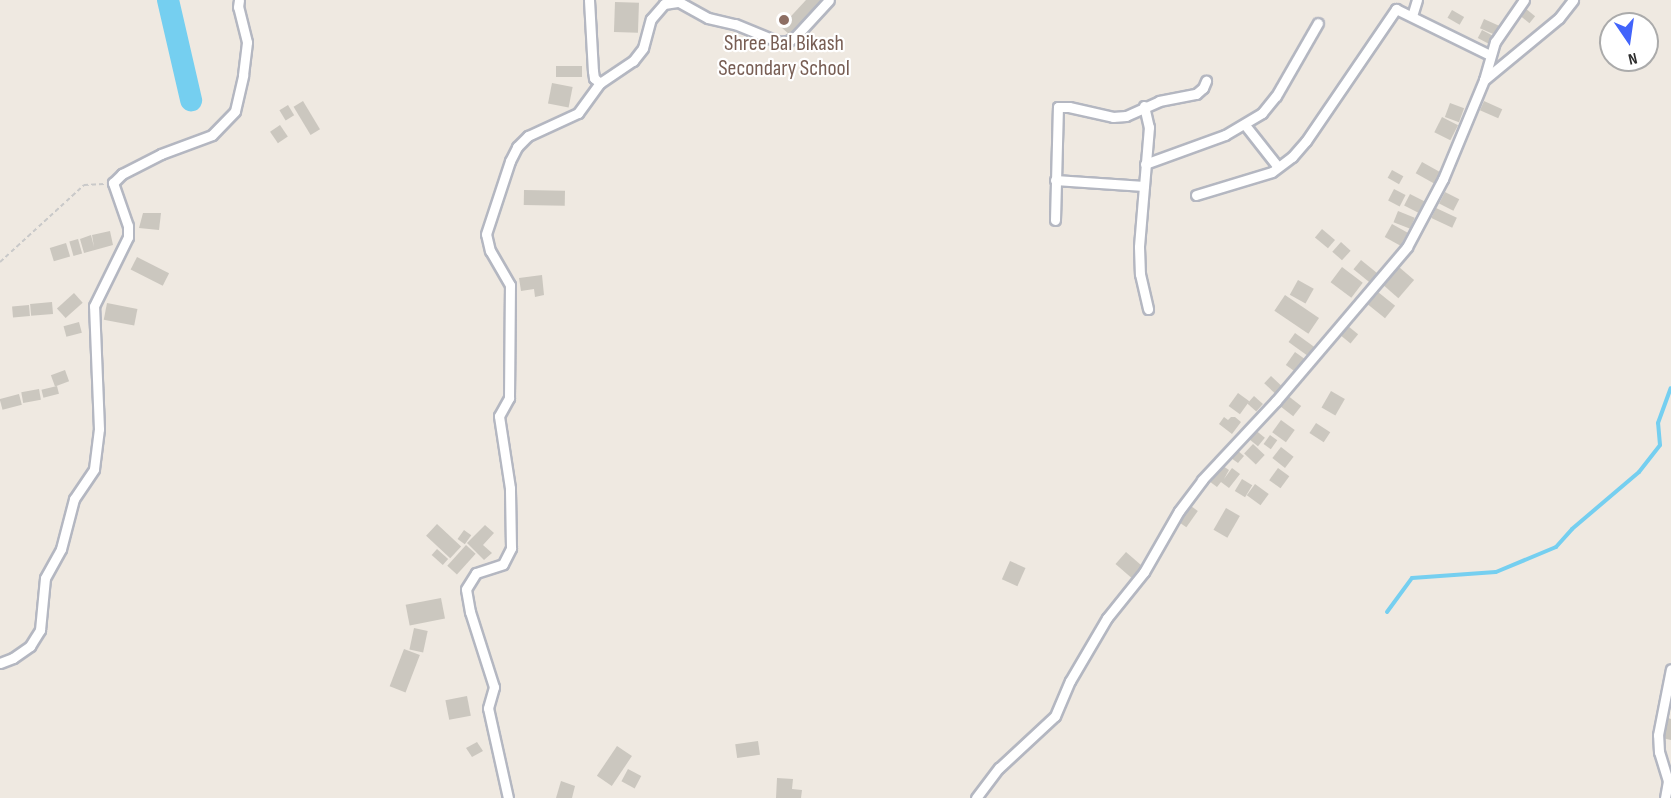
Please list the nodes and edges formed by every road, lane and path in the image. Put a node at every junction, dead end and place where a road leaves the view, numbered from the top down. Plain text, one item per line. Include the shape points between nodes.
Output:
1 (239, 0) edge
2 (589, 0) edge
3 (830, 0) edge
4 (1417, 0) edge
5 (1524, 0) edge
6 (1573, 0) edge
7 (1412, 16) junction
8 (1318, 23) dead end
9 (1490, 55) junction
10 (1484, 80) junction
11 (1206, 81) dead end
12 (600, 83) junction
13 (1144, 106) junction
14 (1245, 125) junction
15 (1146, 165) junction
16 (1278, 167) junction
17 (1055, 180) junction
18 (113, 183) junction
19 (1144, 186) junction
20 (1196, 195) dead end
21 (1055, 220) dead end
22 (0, 262) edge
23 (1148, 309) dead end
24 (0, 663) edge
25 (1671, 669) edge
26 (508, 798) edge
27 (976, 798) edge
28 (1665, 798) edge

1 - 18 street via 247,42 235,111 212,135 161,154 122,174
2 - 12 street via 594,78
3 - 12 street via 795,37 780,42 708,18 679,2 664,4 651,19 639,55
4 - 7 street
5 - 9 street
6 - 10 street via 1552,24
7 - 9 street
7 - 16 street via 1396,9 1306,141
8 - 14 street via 1276,96
9 - 10 street
10 - 27 street via 1443,179 1407,248 1276,401 1202,480 1144,572 1107,618 1070,681 1055,716 999,768
11 - 13 street via 1196,94
12 - 26 street via 578,112 534,133 517,147 486,234 489,251 510,285 509,398 499,416 510,488 511,548 503,564 476,573 466,589 494,687 488,708
13 - 15 street via 1149,127
13 - 17 street via 1126,116 1113,117 1059,107
14 - 15 street
14 - 16 street
15 - 19 street
16 - 20 street
17 - 19 street
17 - 21 street
18 - 22 path via 84,185
18 - 24 street via 128,237 94,306 99,429 96,462 74,499 61,549 45,578 40,630 30,646
19 - 23 street via 1140,274
25 - 28 street via 1658,735 1668,781

